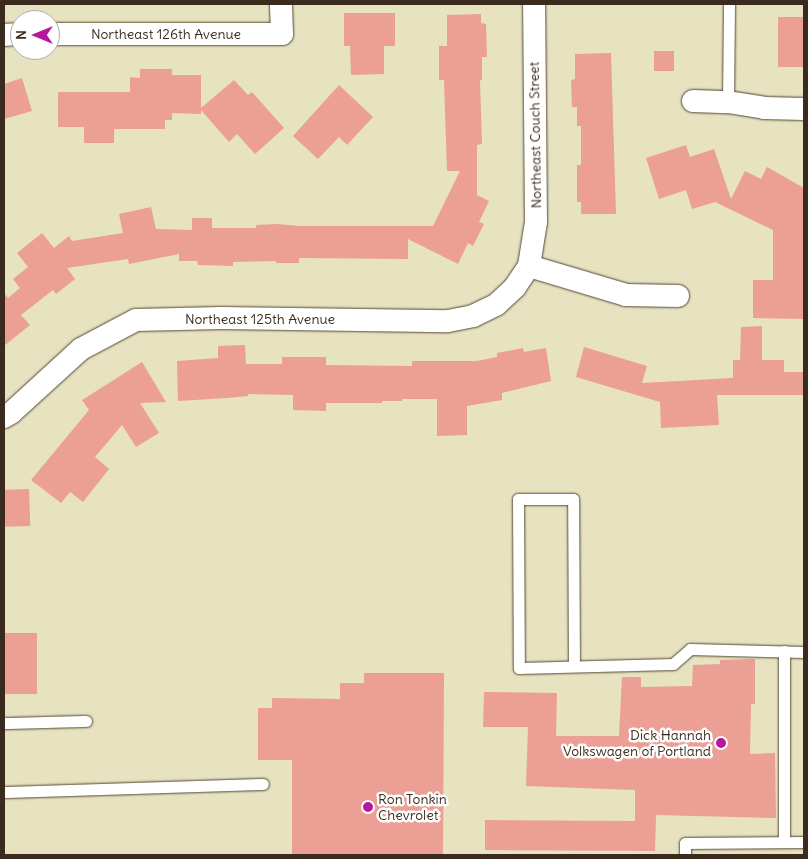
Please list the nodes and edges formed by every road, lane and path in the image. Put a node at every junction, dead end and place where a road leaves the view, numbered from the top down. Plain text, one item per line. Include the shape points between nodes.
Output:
1 (281, 4) edge
2 (534, 4) edge
3 (728, 4) edge
4 (60, 34) edge
5 (693, 101) dead end
6 (728, 102) junction
7 (804, 109) edge
8 (529, 266) junction
9 (678, 296) dead end
10 (4, 417) edge
11 (784, 651) junction
12 (804, 652) edge
13 (574, 666) junction
14 (86, 721) dead end
15 (4, 723) edge
16 (263, 784) dead end
17 (4, 792) edge
18 (784, 842) junction
19 (804, 842) edge
20 (685, 855) edge

1 - 4 street, Northeast 126th Avenue via 282,34
2 - 8 street, Northeast Couch Street via 536,222
3 - 6 lane
5 - 6 street
6 - 7 street via 764,108
8 - 9 street via 626,295
8 - 10 street, Northeast 125th Avenue via 515,287 496,305 473,316 448,321 136,320 82,349
11 - 12 lane
11 - 13 lane via 690,649 673,664
11 - 18 lane
13 - 13 lane via 519,668 518,499 573,499
14 - 15 lane
16 - 17 lane
18 - 19 lane
18 - 20 lane via 685,843

